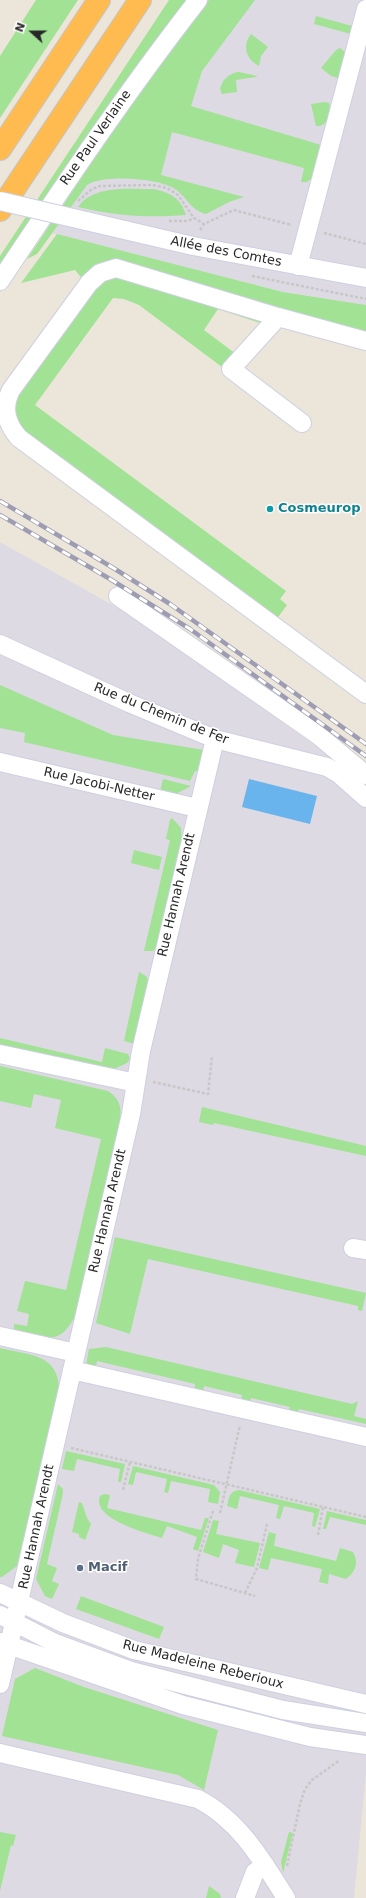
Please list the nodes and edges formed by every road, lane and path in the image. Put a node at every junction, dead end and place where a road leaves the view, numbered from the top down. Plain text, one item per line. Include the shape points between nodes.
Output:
1 (99, 0) edge
2 (140, 0) edge
3 (198, 0) edge
4 (366, 9) edge
5 (0, 149) edge
6 (0, 201) edge
7 (75, 206) dead end
8 (0, 210) edge
9 (299, 227) dead end
10 (324, 233) dead end
11 (366, 244) edge
12 (298, 266) junction
13 (366, 278) edge
14 (0, 281) edge
15 (278, 317) junction
16 (366, 340) edge
17 (302, 423) dead end
18 (118, 596) dead end
19 (0, 644) edge
20 (366, 694) edge
21 (215, 738) junction
22 (0, 762) edge
23 (366, 775) edge
24 (366, 798) edge
25 (197, 808) junction
26 (0, 1054) edge
27 (212, 1056) dead end
28 (136, 1081) junction
29 (0, 1336) edge
30 (76, 1353) junction
31 (72, 1370) junction
32 (244, 1409) junction
33 (366, 1437) edge
34 (55, 1445) junction
35 (130, 1462) junction
36 (227, 1485) junction
37 (123, 1490) dead end
38 (323, 1507) junction
39 (213, 1511) dead end
40 (220, 1513) dead end
41 (366, 1517) edge
42 (267, 1524) dead end
43 (318, 1535) dead end
44 (0, 1593) edge
45 (245, 1593) junction
46 (255, 1596) dead end
47 (20, 1604) junction
48 (8, 1619) edge
49 (5, 1644) edge
50 (0, 1684) edge
51 (366, 1704) edge
52 (366, 1723) edge
53 (366, 1745) edge
54 (0, 1753) edge
55 (342, 1759) dead end
56 (265, 1865) junction
57 (286, 1868) dead end
58 (245, 1898) edge
59 (286, 1898) edge

1 - 5 highway
2 - 8 highway
3 - 14 street, Rue Paul Verlaine via 87,151
4 - 12 street
6 - 12 street, Allée des Comtes, bridge via 193,246
7 - 9 path via 86,194 100,186 153,185 173,191 194,218 204,224 227,212 242,210
10 - 11 path
12 - 13 street, Allée des Comtes
15 - 16 street
15 - 17 street via 231,369
15 - 20 street via 116,268 100,274 89,283 11,390 6,399 6,416 19,438
18 - 23 street via 318,735
19 - 21 street, Rue du Chemin de Fer via 129,703
21 - 24 street, Rue du Chemin de Fer via 327,767
21 - 25 street, Rue Hannah Arendt
22 - 25 street, Rue Jacobi-Netter
25 - 28 street, Rue Hannah Arendt
26 - 28 street
27 - 28 path via 208,1094
28 - 30 street, Rue Hannah Arendt via 131,1114
29 - 30 street
30 - 31 street, Rue Hannah Arendt
31 - 32 street
31 - 34 street, Rue Hannah Arendt
32 - 33 street
32 - 36 path
34 - 35 path
34 - 47 street, Rue Hannah Arendt
35 - 36 path
35 - 37 path
36 - 38 path
36 - 40 path
38 - 41 path
38 - 43 path
39 - 45 path via 198,1559 196,1578
42 - 45 path via 257,1568
44 - 47 street, Rue Madeleine Reberioux
45 - 46 path
47 - 48 street, Rue Hannah Arendt
47 - 51 street, Rue Madeleine Reberioux via 134,1650
48 - 49 street, Rue Hannah Arendt
48 - 52 street, Rue Madeleine Reberioux via 56,1643 131,1672 283,1710
49 - 50 street, Rue Hannah Arendt
49 - 53 street via 183,1705 310,1737
54 - 56 street via 198,1799 216,1808 239,1830
55 - 57 path via 312,1780 305,1789
56 - 58 street via 255,1872
56 - 59 street

